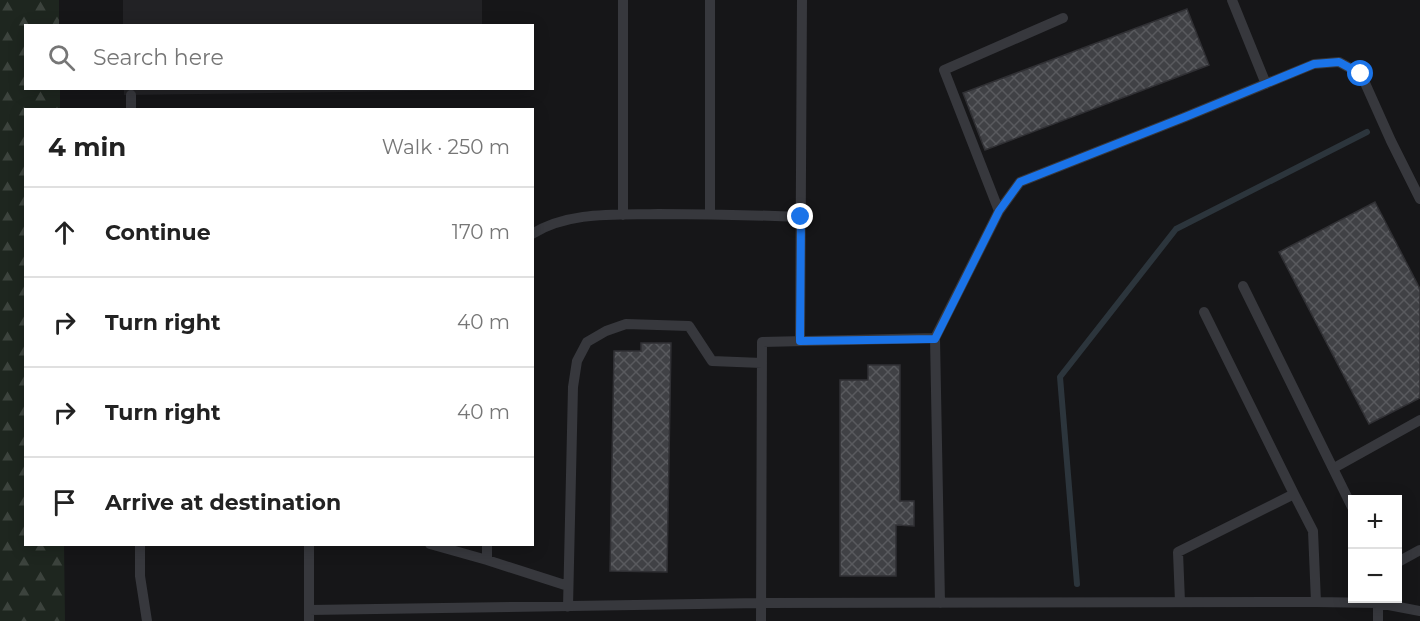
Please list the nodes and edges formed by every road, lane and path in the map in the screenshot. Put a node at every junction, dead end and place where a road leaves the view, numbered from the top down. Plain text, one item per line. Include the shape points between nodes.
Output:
1 (623, 0) edge
2 (710, 0) edge
3 (802, 0) edge
4 (1232, 0) edge
5 (1063, 18) dead end
6 (1266, 84) junction
7 (131, 95) dead end
8 (131, 108) edge
9 (1420, 199) edge
10 (999, 211) junction
11 (710, 214) junction
12 (623, 215) junction
13 (801, 217) junction
14 (534, 233) edge
15 (1243, 286) dead end
16 (1204, 312) dead end
17 (935, 339) junction
18 (800, 341) junction
19 (762, 363) junction
20 (1420, 420) edge
21 (1334, 468) junction
22 (1294, 494) junction
23 (1348, 497) edge
24 (140, 546) edge
25 (309, 546) edge
26 (437, 546) edge
27 (487, 546) edge
28 (1420, 550) edge
29 (487, 560) junction
30 (1402, 560) edge
31 (568, 586) junction
32 (1348, 601) edge
33 (1180, 602) junction
34 (1316, 602) junction
35 (761, 603) junction
36 (940, 603) junction
37 (1378, 603) edge
38 (1386, 603) edge
39 (568, 607) junction
40 (1420, 611) edge
41 (309, 616) edge
42 (147, 621) edge
43 (761, 621) edge
44 (1378, 621) edge

1 - 12 lane
2 - 11 lane
3 - 13 lane
4 - 6 lane
5 - 10 lane via 945,70
6 - 9 lane via 1314,64 1339,62 1361,74
6 - 10 lane via 1020,182
7 - 8 lane
10 - 17 lane
11 - 12 lane
11 - 13 lane
12 - 14 lane via 590,215 546,225
13 - 18 lane
15 - 21 lane
16 - 22 lane
17 - 18 lane
17 - 36 lane
18 - 19 lane via 762,342
19 - 31 lane via 712,361 689,326 626,324 587,342 577,361 573,387
19 - 35 lane
20 - 21 lane
21 - 23 lane
22 - 33 lane via 1178,552
22 - 34 lane via 1313,531
24 - 42 lane
25 - 41 lane
26 - 29 lane
27 - 29 lane
28 - 30 lane
29 - 31 lane
31 - 39 lane
32 - 34 lane
33 - 34 lane
33 - 36 lane
35 - 36 lane
35 - 39 lane
35 - 43 lane
37 - 44 lane
38 - 40 lane
39 - 41 lane

